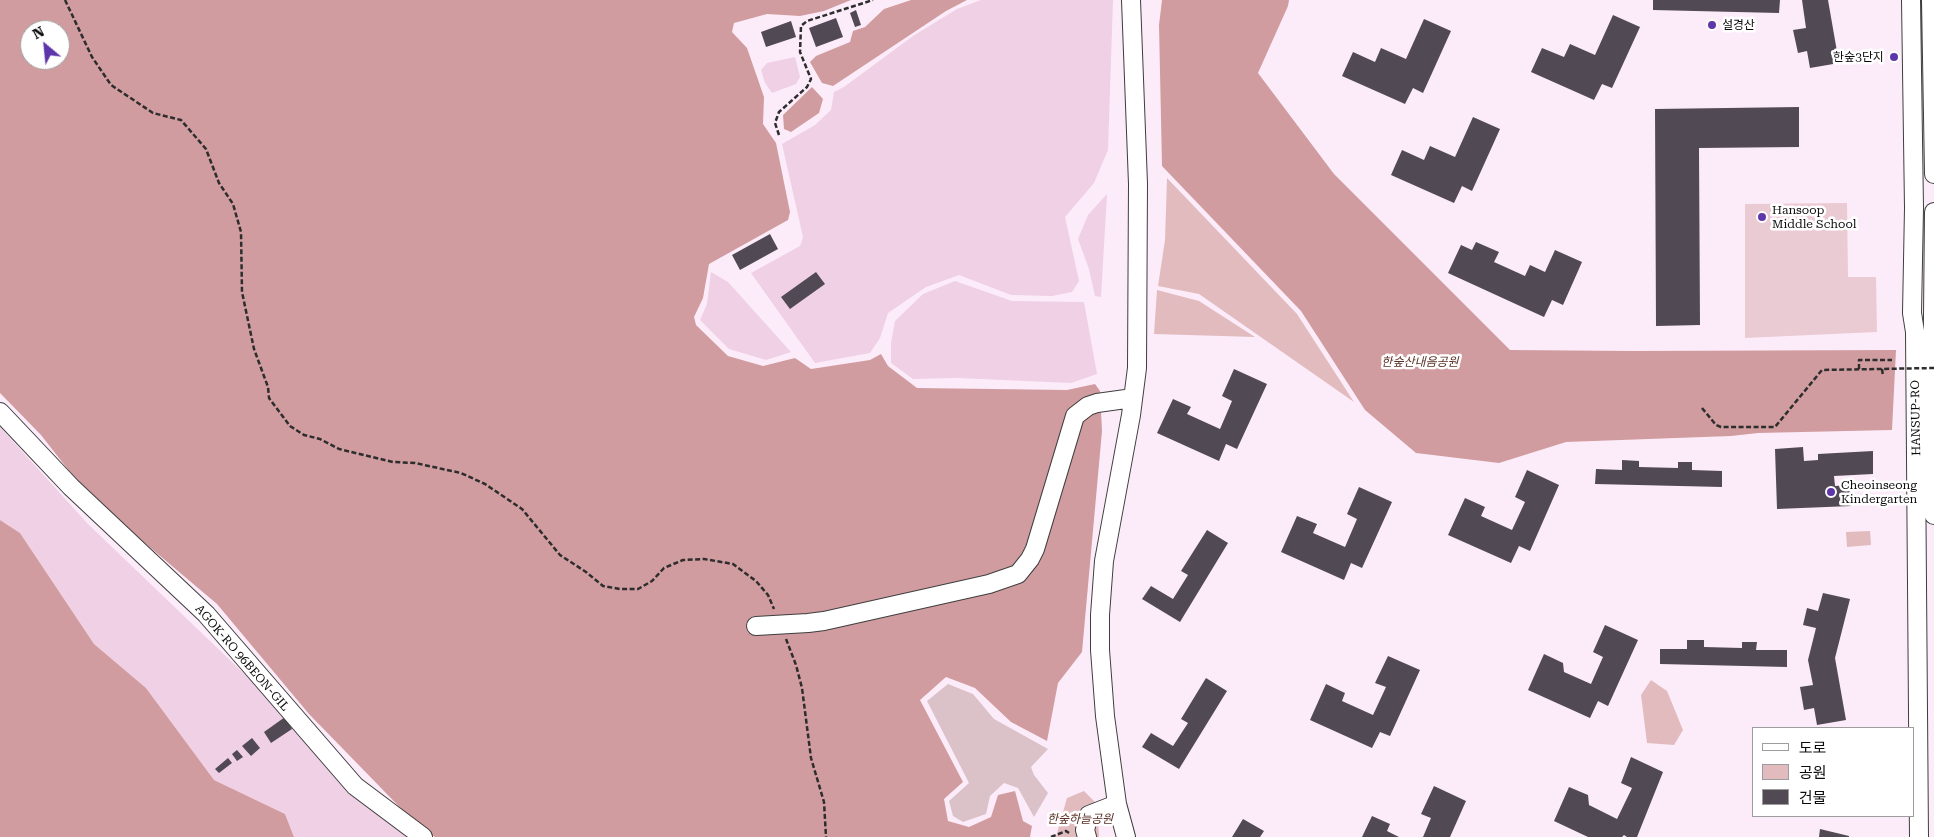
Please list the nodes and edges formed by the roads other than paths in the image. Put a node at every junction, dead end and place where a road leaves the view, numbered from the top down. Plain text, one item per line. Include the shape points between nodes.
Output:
1 (1131, 0) edge
2 (1911, 0) edge
3 (1931, 0) edge
4 (1934, 174) edge
5 (1934, 212) edge
6 (1133, 398) junction
7 (0, 412) edge
8 (1934, 515) edge
9 (756, 626) dead end
10 (1118, 804) junction
11 (423, 837) edge
12 (1087, 837) edge
13 (1126, 837) edge
14 (1919, 837) edge

1 - 6 street via 1138,184 1137,368
2 - 14 street, HANSUP-RO
3 - 4 street
5 - 8 street, HANSUP-RO
6 - 9 street via 1097,402 1076,416 1035,550 1018,574 990,584 824,621
6 - 10 street via 1104,561 1100,615 1102,684
7 - 11 street, AGOK-RO 96BEON-GIL via 78,494 206,614 355,786
10 - 12 street via 1089,815 1085,830
10 - 13 street

